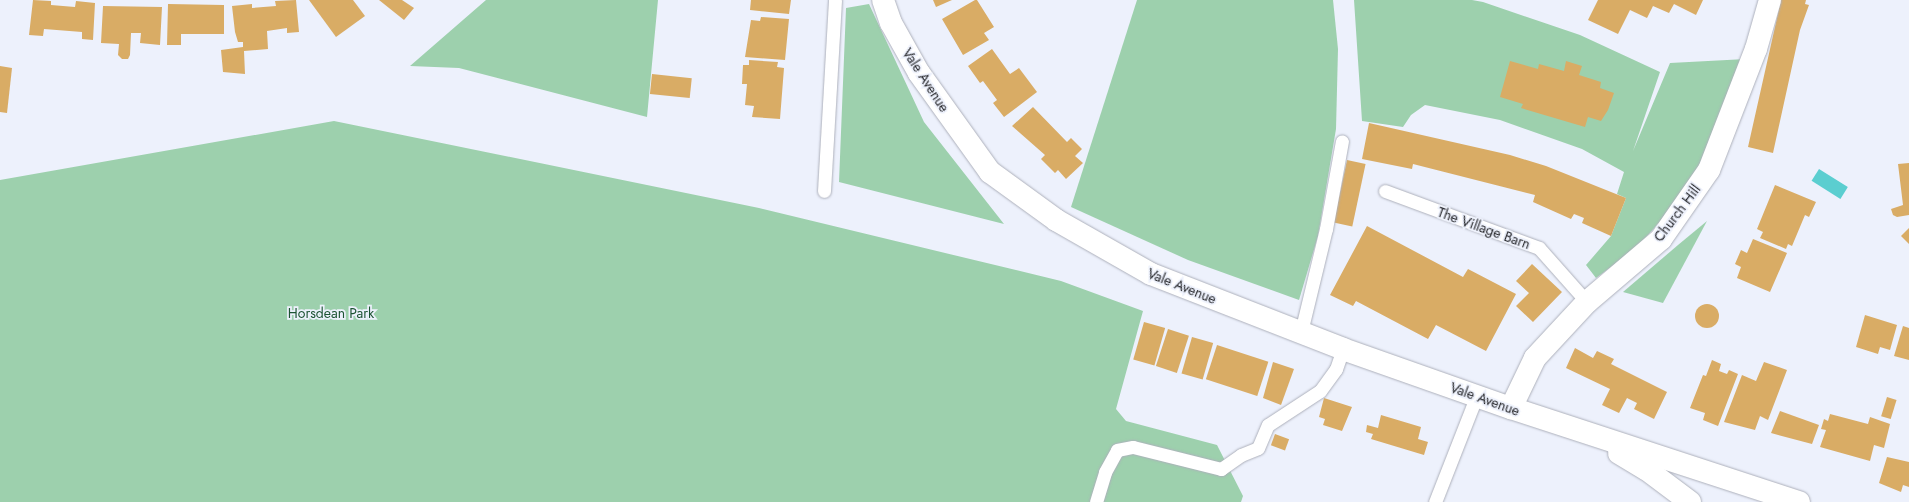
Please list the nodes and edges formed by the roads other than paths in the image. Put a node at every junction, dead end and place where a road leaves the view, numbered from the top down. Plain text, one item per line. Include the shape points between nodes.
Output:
1 (835, 0) edge
2 (882, 0) edge
3 (1770, 0) edge
4 (1342, 141) dead end
5 (1384, 190) dead end
6 (824, 192) dead end
7 (1587, 302) junction
8 (1301, 332) junction
9 (1343, 349) junction
10 (1477, 395) junction
11 (1510, 408) junction
12 (1583, 432) junction
13 (1769, 498) edge
14 (1096, 502) edge
15 (1435, 502) edge
16 (1690, 502) edge
17 (1799, 502) edge

1 - 6 lane
2 - 8 street, Vale Avenue via 891,23 919,73 990,172 1056,220 1150,274
3 - 7 street, Church Hill via 1756,49 1710,170 1661,239
4 - 8 lane via 1326,229
5 - 7 lane, The Village Barn via 1539,248
7 - 11 street, Church Hill via 1535,358
8 - 9 street, Vale Avenue
9 - 10 street, Vale Avenue
9 - 14 lane via 1336,369 1320,391 1268,425 1258,448 1241,455 1221,469 1133,447 1117,450 1104,472
10 - 11 street, Vale Avenue
10 - 15 lane
11 - 12 street, Vale Avenue
12 - 13 street, Vale Avenue
12 - 16 street, Vale Avenue via 1646,469
13 - 17 street, Vale Avenue

